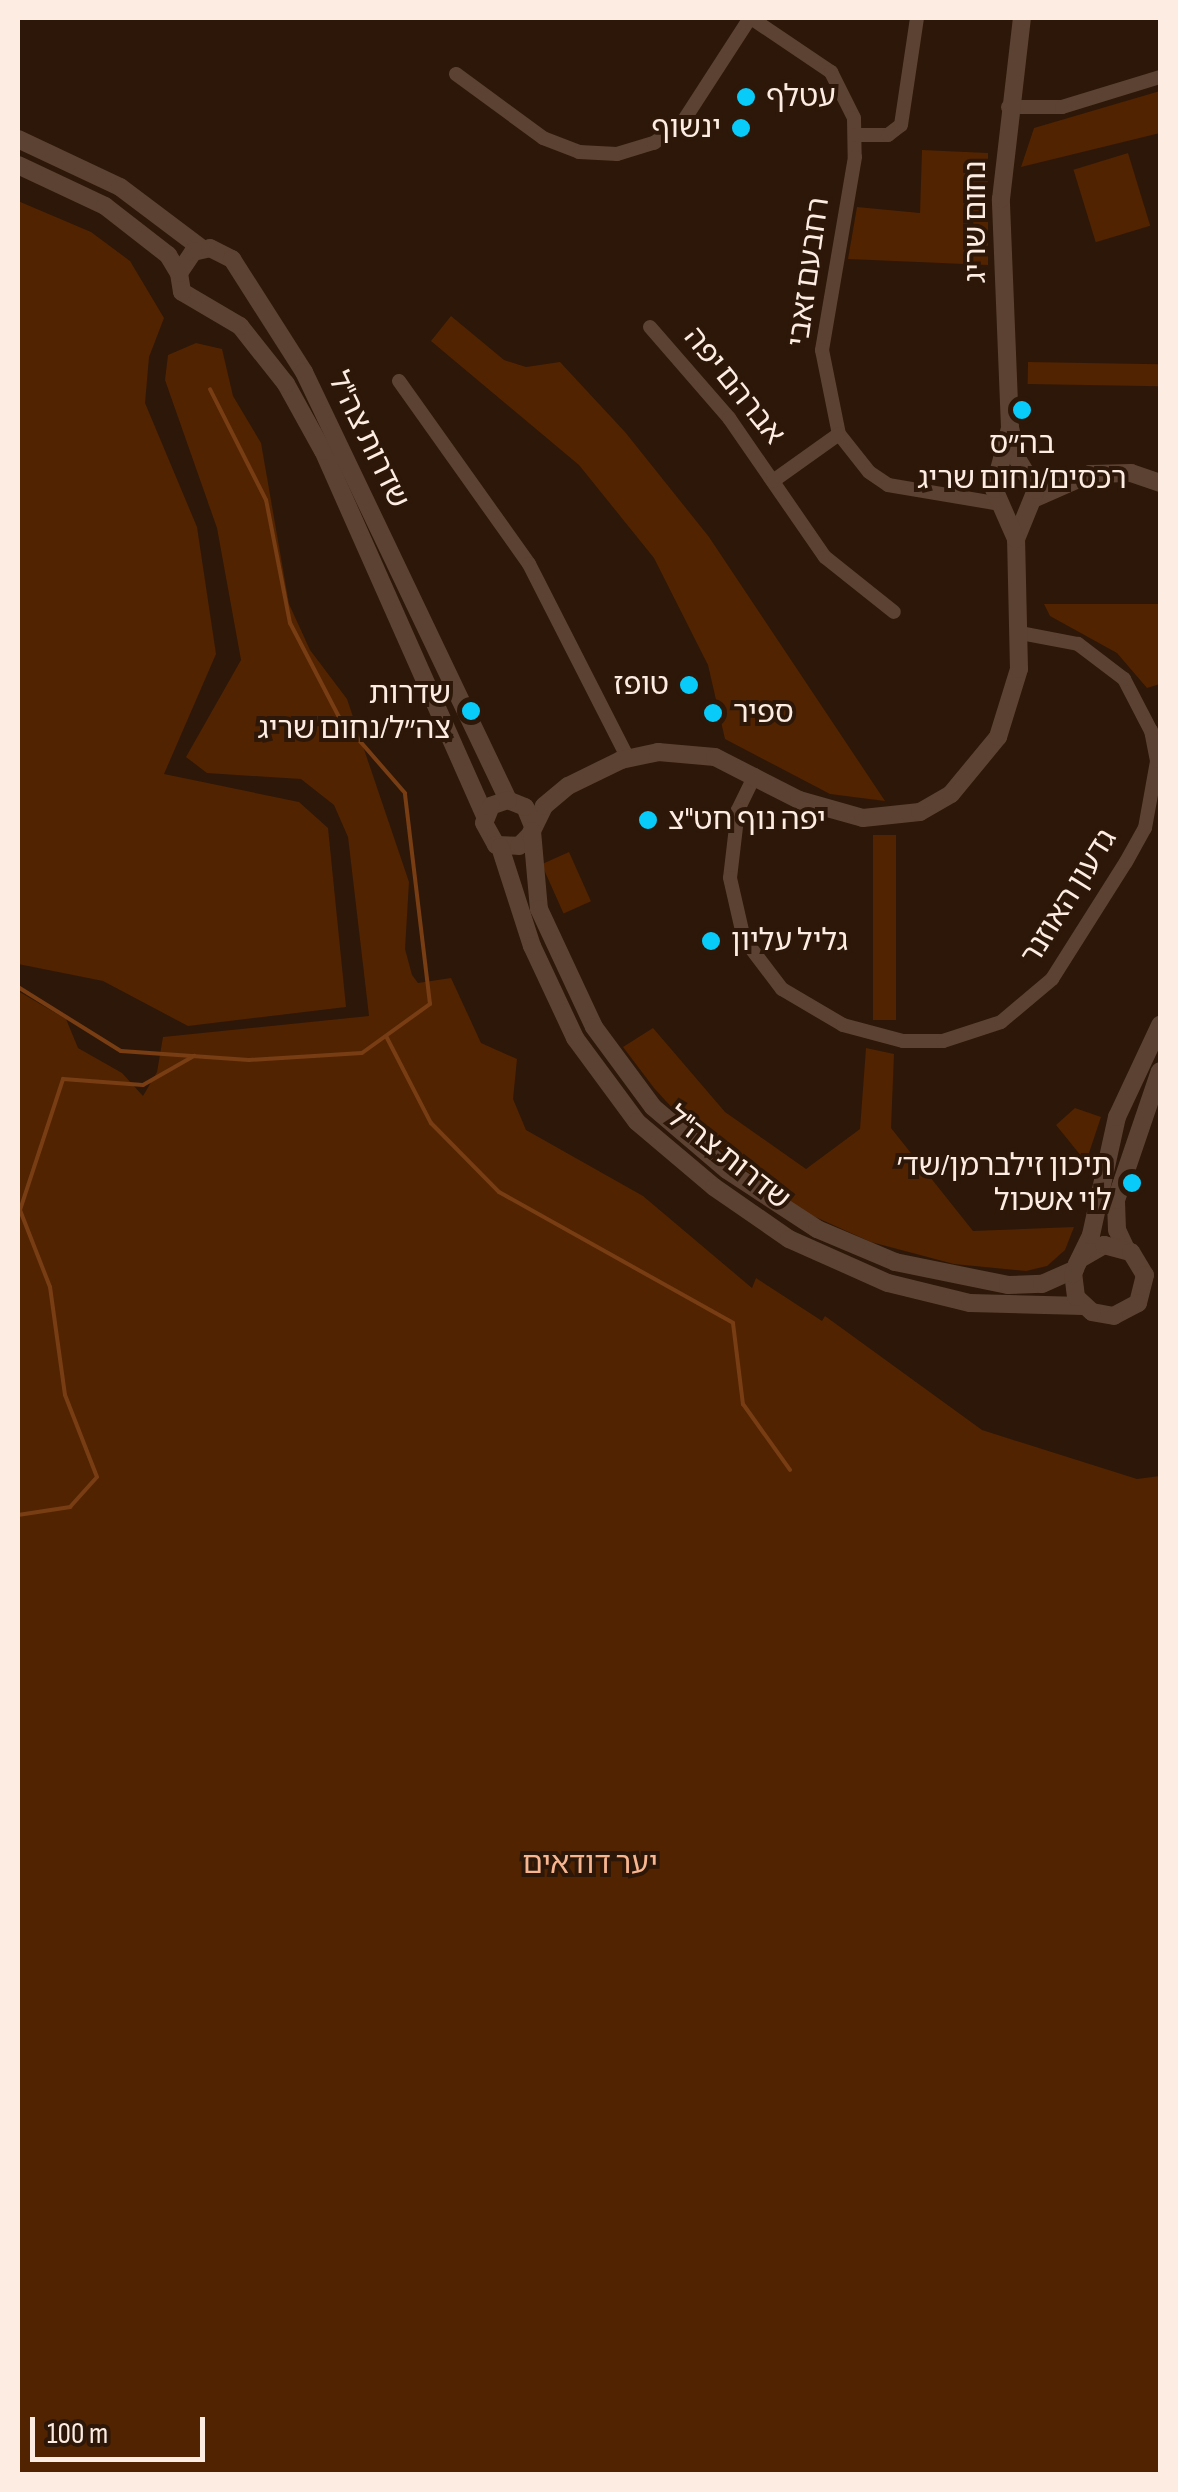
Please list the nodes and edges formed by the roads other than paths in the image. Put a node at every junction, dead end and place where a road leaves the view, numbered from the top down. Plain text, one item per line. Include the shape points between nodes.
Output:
1 (751, 18) edge
2 (918, 18) edge
3 (1022, 18) edge
4 (456, 74) dead end
5 (1160, 78) edge
6 (1008, 108) junction
7 (856, 135) junction
8 (18, 139) edge
9 (18, 165) edge
10 (202, 248) junction
11 (179, 273) junction
12 (238, 276) junction
13 (206, 306) junction
14 (650, 327) dead end
15 (398, 380) dead end
16 (1010, 428) junction
17 (839, 434) junction
18 (1026, 472) junction
19 (998, 477) junction
20 (1073, 478) junction
21 (773, 482) junction
22 (1160, 482) edge
23 (962, 495) junction
24 (1031, 502) junction
25 (1002, 506) junction
26 (1016, 540) junction
27 (894, 612) dead end
28 (1020, 633) junction
29 (628, 758) junction
30 (755, 775) junction
31 (568, 786) junction
32 (510, 800) junction
33 (485, 816) junction
34 (532, 826) junction
35 (500, 847) junction
36 (1160, 1025) edge
37 (1160, 1071) edge
38 (1131, 1252) junction
39 (1160, 1263) edge
40 (1077, 1264) junction
41 (1160, 1293) edge
42 (1138, 1302) junction
43 (1083, 1306) junction

1 - 4 street via 684,120 654,144 617,154 579,152 543,138
1 - 7 street, רחבעם זאבי via 831,72 851,106
2 - 7 street via 902,126 888,135
3 - 6 main road, נחום שריג
5 - 6 street via 1070,105
6 - 16 main road, נחום שריג via 1001,230
7 - 17 street, רחבעם זאבי via 822,350
8 - 10 main road via 120,187
9 - 11 main road via 105,206 168,255
10 - 11 main road via 186,257
10 - 12 main road via 226,253
11 - 13 main road via 182,292
12 - 13 main road via 232,295
12 - 32 main road, שדרות צה"ל via 330,416
13 - 33 main road, שדרות צה"ל via 252,338 310,427
14 - 21 street, אברהם יפה via 718,404
15 - 29 street via 530,564
16 - 18 main road, נחום שריג
16 - 19 main road, נחום שריג
17 - 21 street, אברהם יפה
17 - 23 street, רחבעם זאבי via 860,464 888,485
18 - 19 main road
18 - 20 main road
18 - 24 main road, נחום שריג via 1035,483
19 - 23 street
19 - 25 main road
20 - 22 main road via 1121,472
20 - 24 main road
21 - 27 street, אברהם יפה via 837,570
23 - 25 street, רחבעם זאבי
24 - 25 main road
24 - 26 main road
25 - 26 main road
26 - 28 main road
28 - 30 main road via 1016,687 998,737 966,781 936,804 902,816 842,815
28 - 30 street, גדעון האוזנר via 1064,640 1102,659 1140,703 1156,762 1145,828 1126,862 1052,979 1001,1022 944,1041 903,1041 843,1026 782,989 744,939 732,890 738,810
29 - 30 main road via 696,752
29 - 31 main road
31 - 32 main road via 536,799
31 - 34 main road
32 - 33 main road
32 - 34 main road via 528,810
33 - 35 main road via 486,834
34 - 35 main road via 519,846
34 - 40 main road, שדרות צה"ל via 539,909 594,1027 653,1107 727,1170 816,1229 895,1262 1008,1285 1042,1284
35 - 43 main road, שדרות צה"ל via 532,946 575,1038 637,1122 714,1188 789,1239 888,1283 970,1303
36 - 40 main road via 1117,1117 1092,1231
37 - 38 main road via 1120,1183 1116,1225
38 - 39 main road
38 - 40 main road via 1104,1245
38 - 42 main road via 1145,1281
40 - 43 main road via 1073,1286
41 - 42 main road
42 - 43 main road via 1108,1317

